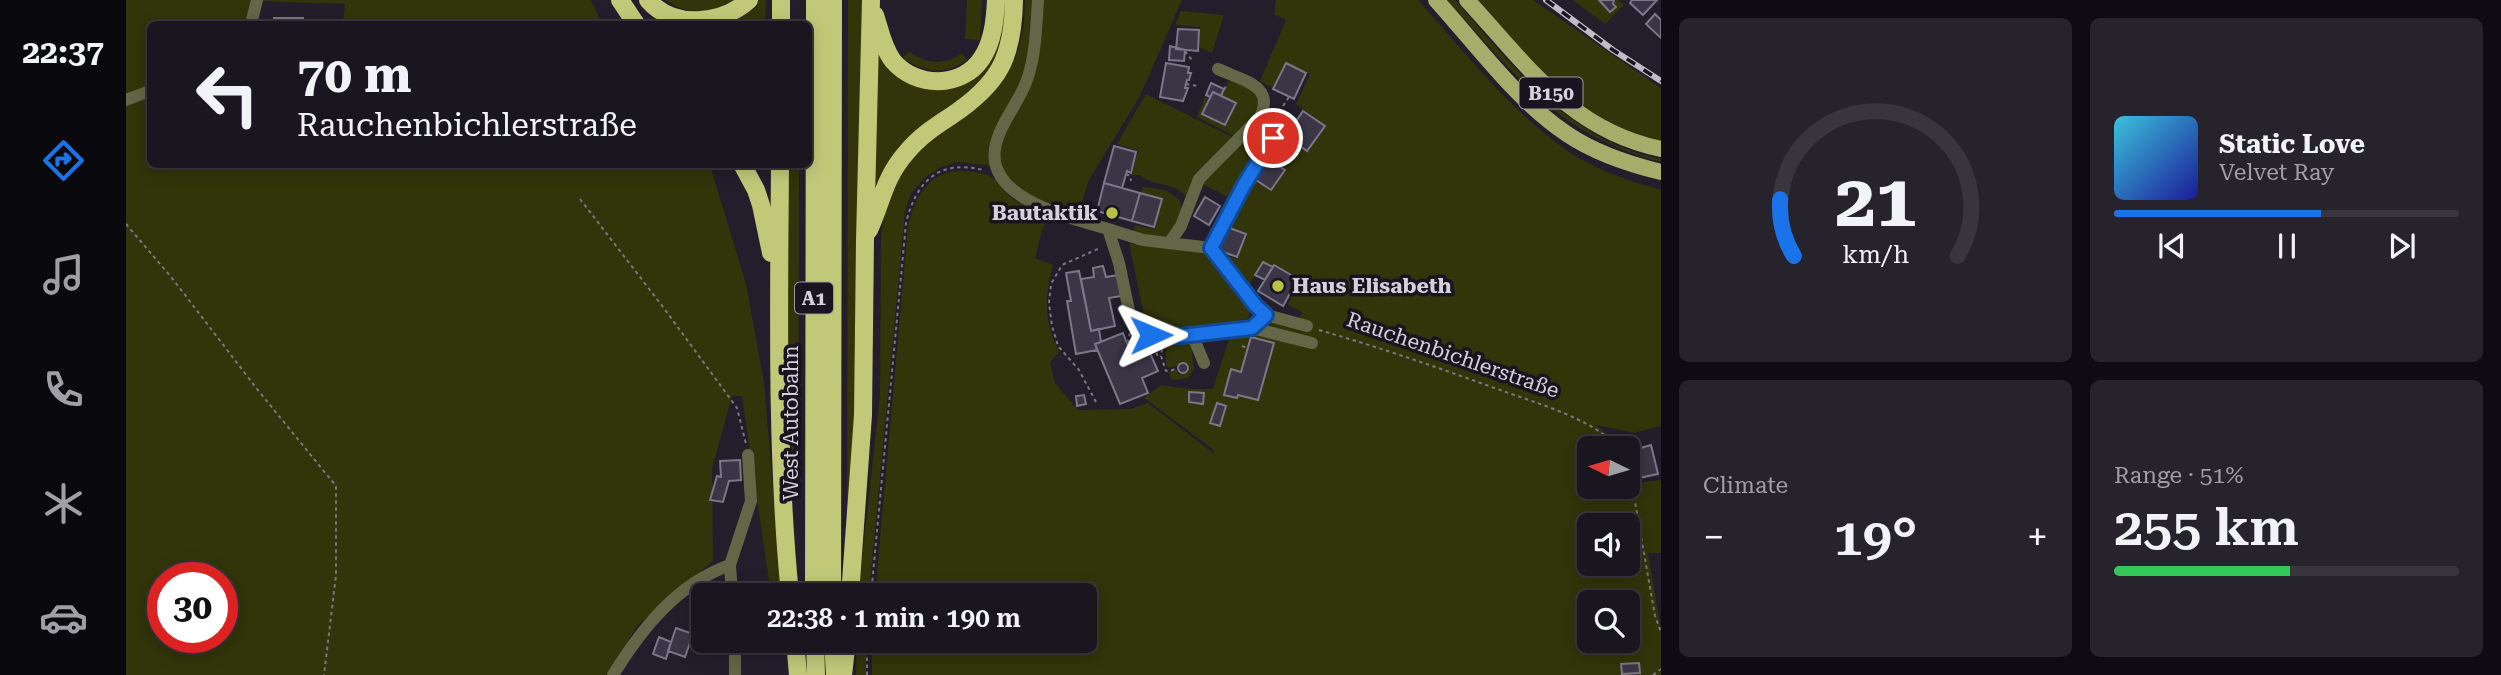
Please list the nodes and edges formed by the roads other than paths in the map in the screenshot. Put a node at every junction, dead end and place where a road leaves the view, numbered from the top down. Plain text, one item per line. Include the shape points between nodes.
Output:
1 (257, 0) edge
2 (620, 0) edge
3 (648, 0) edge
4 (749, 0) edge
5 (781, 0) edge
6 (815, 0) edge
7 (833, 0) edge
8 (996, 0) edge
9 (1014, 0) edge
10 (1038, 0) edge
11 (1436, 0) edge
12 (1468, 0) edge
13 (871, 1) edge
14 (252, 21) edge
15 (634, 21) edge
16 (781, 21) edge
17 (1218, 69) dead end
18 (147, 92) edge
19 (126, 100) edge
20 (1273, 138) dead end
21 (1661, 149) edge
22 (744, 168) edge
23 (780, 168) edge
24 (1661, 172) edge
25 (1108, 229) junction
26 (864, 240) junction
27 (1170, 242) junction
28 (1211, 248) junction
29 (779, 276) junction
30 (1266, 315) junction
31 (1307, 326) road end
32 (1252, 328) junction
33 (1192, 334) junction
34 (1312, 343) dead end
35 (1204, 363) dead end
36 (748, 455) road end
37 (730, 565) junction
38 (731, 583) edge
39 (789, 583) edge
40 (814, 583) edge
41 (832, 583) edge
42 (851, 583) edge
43 (735, 653) edge
44 (796, 653) edge
45 (815, 653) edge
46 (834, 653) edge
47 (846, 653) edge
48 (613, 675) edge
49 (735, 675) edge
50 (798, 675) edge
51 (816, 675) edge
52 (835, 675) edge
53 (843, 675) edge

1 - 14 street
2 - 15 highway
3 - 4 highway via 664,12 696,20 725,15
5 - 16 highway
6 - 40 highway, West Autobahn / A1
7 - 41 highway, West Autobahn / A1
8 - 13 highway via 992,33 982,58 967,74 936,82 914,77 894,61
9 - 26 highway via 1009,50 1000,70 981,94 924,134 899,162
10 - 25 street via 1033,56 1025,85 995,146 994,158 1000,177 1017,195
11 - 24 main road, B150 via 1558,127 1614,158
12 - 21 main road, B150 via 1537,79 1571,109 1618,136
13 - 26 highway
17 - 27 street via 1259,88 1265,106 1260,117 1199,178
18 - 19 street
20 - 28 street
22 - 29 highway via 761,205
23 - 29 highway
25 - 27 street via 1143,240
25 - 33 street via 1133,322 1151,335
26 - 42 highway via 863,415
27 - 28 street
28 - 30 street
29 - 39 highway via 780,446
30 - 31 street
30 - 32 street
32 - 33 street
32 - 34 street
33 - 35 street
36 - 37 street via 751,501
37 - 38 street
37 - 48 street via 712,572 660,610
43 - 49 street
44 - 50 highway
45 - 51 highway
46 - 52 highway
47 - 53 highway

